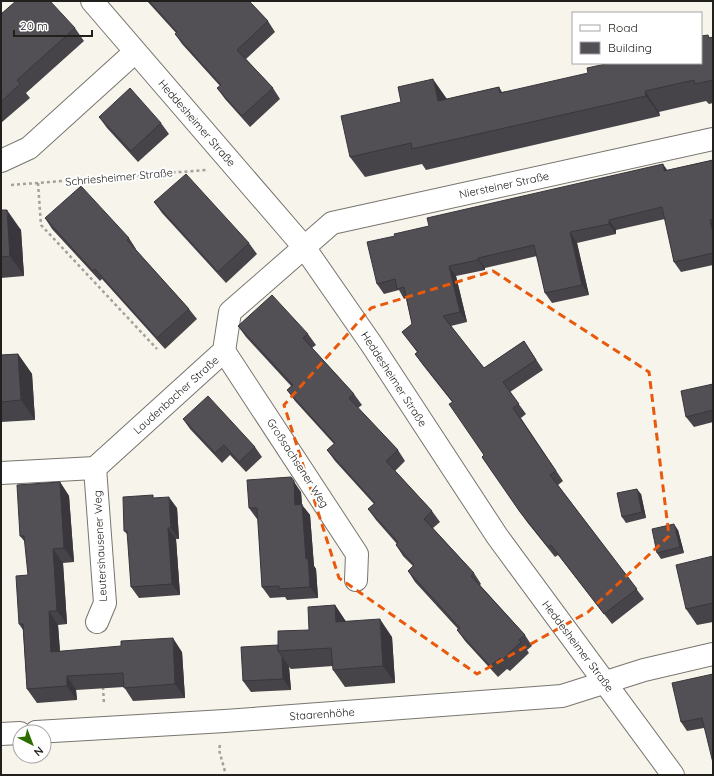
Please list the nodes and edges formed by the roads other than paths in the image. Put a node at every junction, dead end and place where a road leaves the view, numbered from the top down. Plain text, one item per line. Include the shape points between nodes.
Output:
1 (92, 1) edge
2 (136, 52) junction
3 (713, 140) edge
4 (1, 161) edge
5 (304, 247) junction
6 (224, 351) junction
7 (95, 468) junction
8 (1, 473) edge
9 (356, 580) dead end
10 (97, 622) dead end
11 (713, 654) edge
12 (606, 683) junction
13 (52, 731) edge
14 (12, 733) edge
15 (1, 734) edge
16 (673, 775) edge

1 - 2 street, Heddesheimer Straße
2 - 4 street via 29,148
2 - 5 street, Heddesheimer Straße
3 - 5 street, Niersteiner Straße via 332,223
5 - 6 street, Laudenbacher Straße via 230,312
5 - 12 street, Heddesheimer Straße via 372,345 497,536
6 - 7 street, Laudenbacher Straße
6 - 9 street, Großsachsener Weg via 357,554
7 - 8 street
7 - 10 street, Leutershausener Weg via 105,603
11 - 12 street, Staarenhöhe via 644,670
12 - 13 street, Staarenhöhe via 562,696
12 - 16 street, Heddesheimer Straße
14 - 15 street

